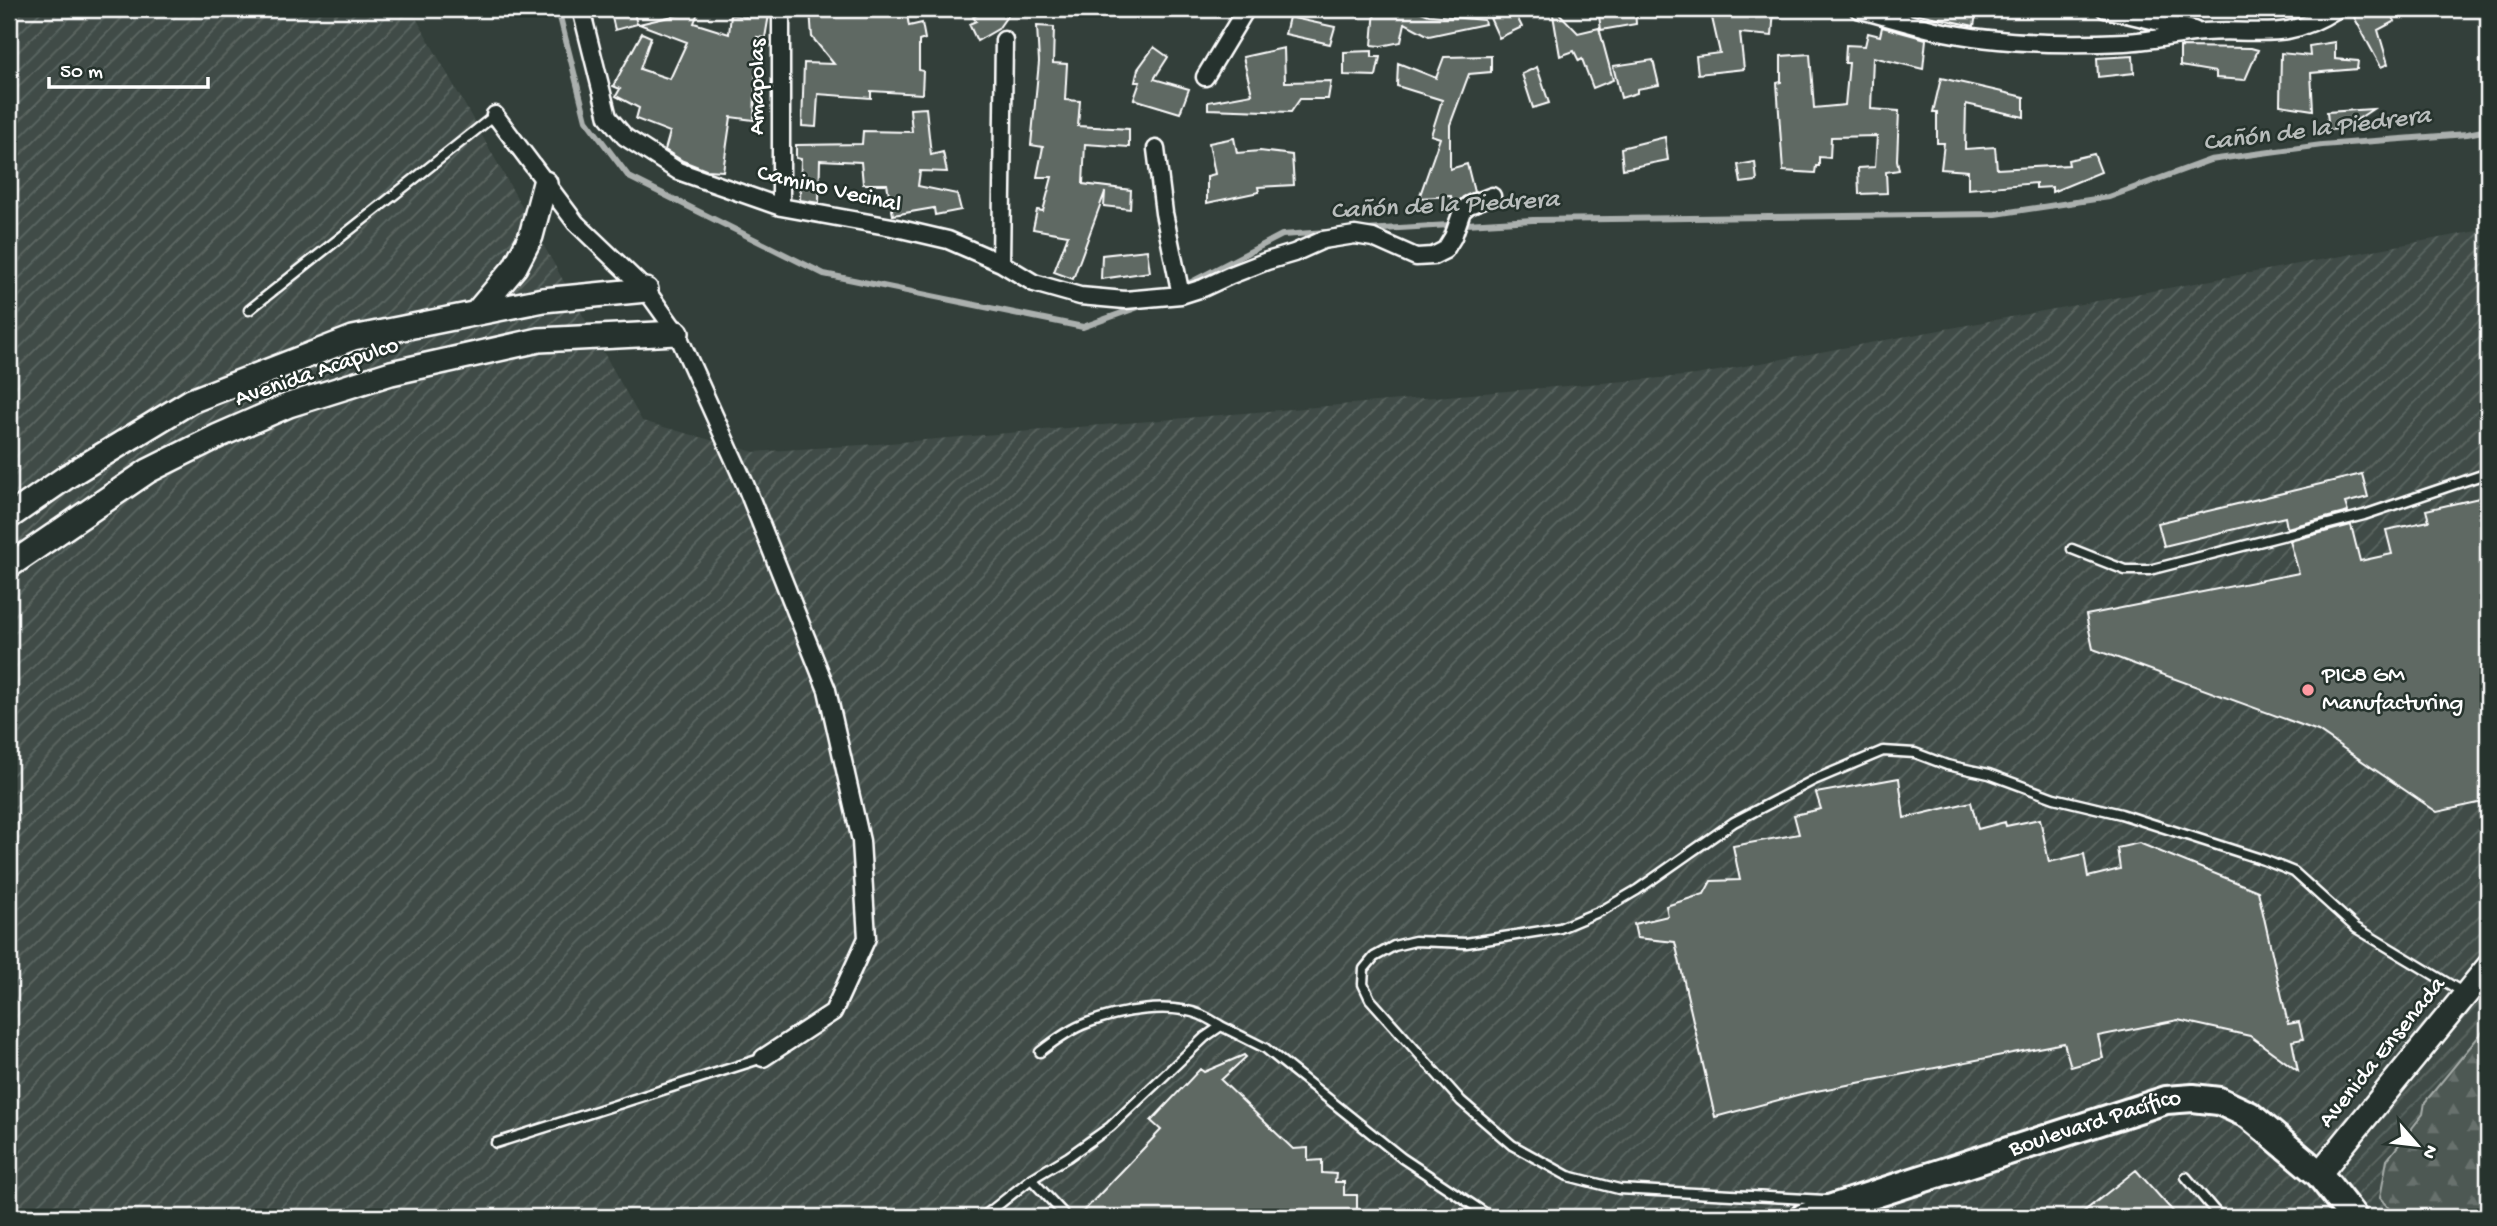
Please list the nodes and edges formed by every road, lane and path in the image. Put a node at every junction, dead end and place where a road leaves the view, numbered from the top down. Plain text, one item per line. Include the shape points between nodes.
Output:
1 (781, 9) edge
2 (1246, 9) edge
3 (1858, 9) edge
4 (2105, 9) edge
5 (2337, 9) edge
6 (583, 10) edge
7 (2206, 32) junction
8 (1004, 40) dead end
9 (1205, 77) dead end
10 (495, 115) joint
11 (1156, 149) dead end
12 (545, 183) junction
13 (1492, 196) dead end
14 (781, 207) junction
15 (1001, 263) junction
16 (646, 290) junction
17 (1181, 295) junction
18 (249, 310) dead end
19 (476, 313) junction
20 (677, 333) junction
21 (2488, 473) edge
22 (9, 517) edge
23 (2073, 549) dead end
24 (9, 566) edge
25 (2488, 967) edge
26 (2464, 993) junction
27 (1221, 1026) junction
28 (1040, 1052) dead end
29 (763, 1058) joint
30 (496, 1143) dead end
31 (2319, 1174) junction
32 (2186, 1177) dead end
33 (1031, 1178) junction
34 (1854, 1201) junction
35 (1062, 1215) edge
36 (983, 1217) edge
37 (1491, 1217) edge
38 (1804, 1217) edge
39 (2220, 1217) edge
40 (2353, 1217) edge

1 - 14 street, Amapolas
2 - 9 street
3 - 7 street via 1995,40 2127,42
4 - 7 street
5 - 7 street via 2318,21 2276,33
6 - 14 street, Camino Vecinal via 608,117 625,136 678,171
8 - 15 street
10 - 12 street
10 - 18 lane
11 - 17 street
12 - 16 street via 576,222
12 - 19 main road via 531,236 515,267
13 - 17 street, Camino Vecinal via 1462,211 1445,250 1433,256 1416,257 1355,235 1323,240
14 - 15 street, Camino Vecinal via 948,240
15 - 17 street, Camino Vecinal via 1034,284 1080,296 1125,300
16 - 19 main road, Avenida Acapulco via 542,300
16 - 20 street
19 - 22 main road, Avenida Acapulco via 353,338 191,401
20 - 24 main road, Avenida Acapulco via 539,340 391,373 289,405 148,471
20 - 29 street via 745,484 827,690 862,841 867,938 833,1012
21 - 23 lane via 2364,515 2149,570 2125,570
25 - 26 main road, Avenida Ensenada
26 - 31 main road, Avenida Ensenada
26 - 34 lane via 2356,928 2294,872 1989,774 1914,754 1883,751 1734,822 1603,910 1560,928 1466,943 1415,941 1394,946 1364,969 1363,984 1370,999 1461,1101 1512,1144 1568,1176 1619,1189
27 - 28 lane via 1185,1011 1126,1013 1086,1023
27 - 33 lane via 1110,1127
27 - 37 lane via 1265,1048 1402,1158
29 - 30 lane
31 - 34 main road, Boulevard Pacífico via 2249,1115 2220,1101 2193,1098 2166,1100
31 - 40 main road, Boulevard Pacífico
32 - 39 lane
33 - 35 lane
33 - 36 lane
34 - 38 main road, Boulevard Pacífico

